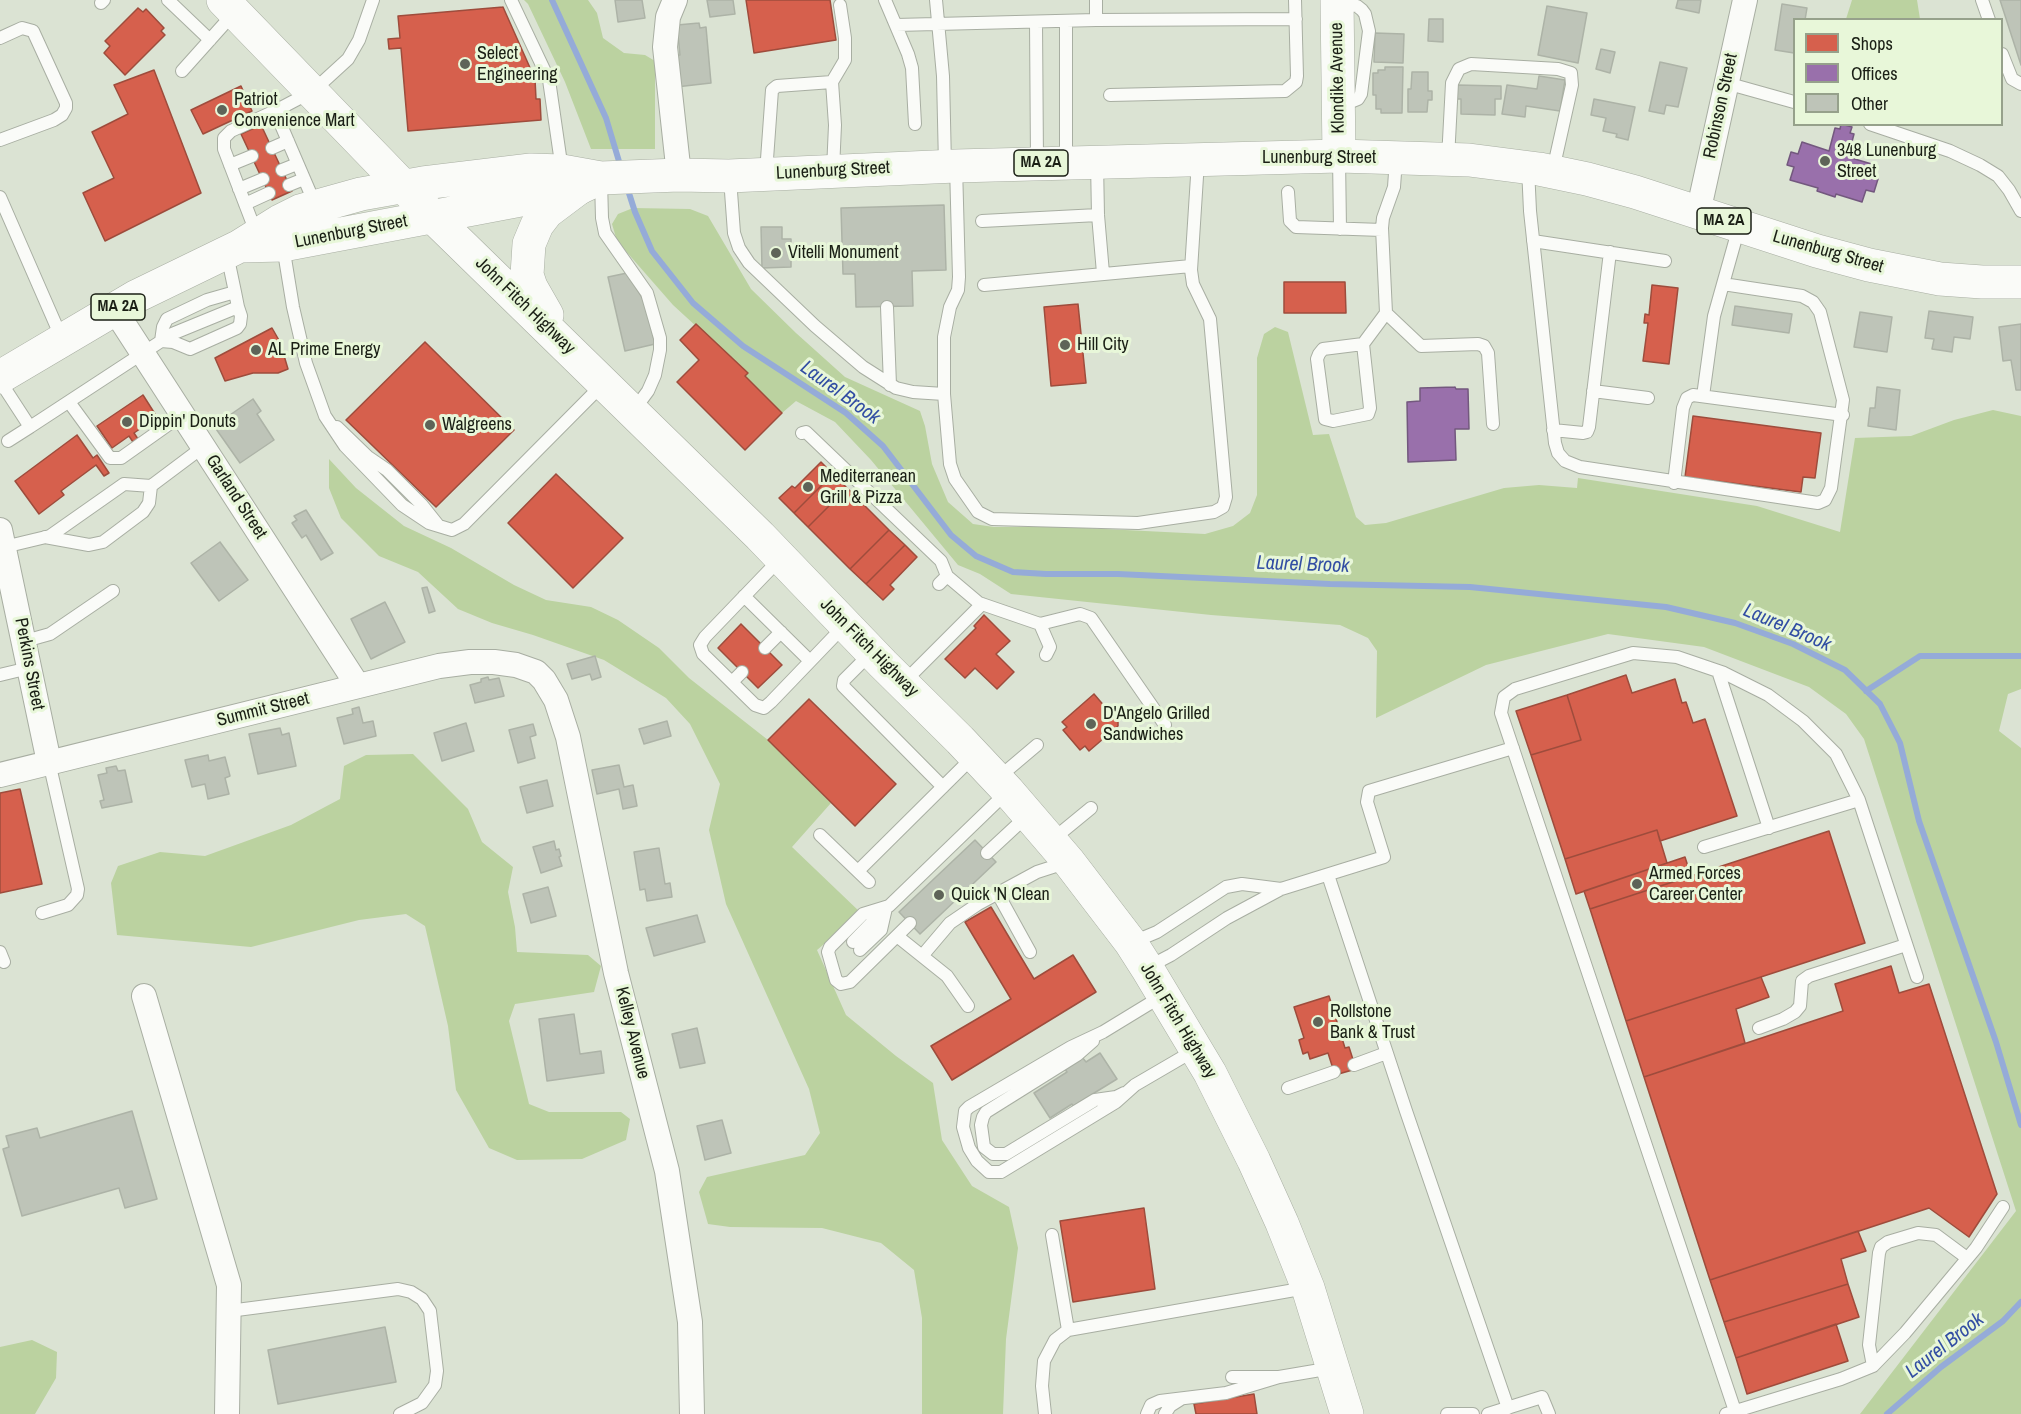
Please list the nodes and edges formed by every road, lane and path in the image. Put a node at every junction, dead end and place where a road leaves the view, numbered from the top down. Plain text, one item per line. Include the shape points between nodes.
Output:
1 (168, 0) edge
2 (374, 0) edge
3 (512, 0) edge
4 (675, 0) edge
5 (885, 0) edge
6 (936, 0) edge
7 (1096, 0) edge
8 (1295, 0) edge
9 (1745, 0) edge
10 (1982, 0) edge
11 (1337, 2) edge
12 (233, 5) edge
13 (840, 5) dead end
14 (1988, 18) edge
15 (1296, 19) junction
16 (1096, 20) junction
17 (1036, 21) junction
18 (1066, 21) junction
19 (938, 24) junction
20 (896, 25) junction
21 (0, 38) edge
22 (210, 40) junction
23 (2003, 59) edge
24 (182, 71) dead end
25 (832, 82) junction
26 (1726, 83) junction
27 (2021, 84) edge
28 (313, 91) junction
29 (1110, 94) dead end
30 (1793, 102) edge
31 (275, 111) junction
32 (915, 124) dead end
33 (1876, 126) edge
34 (0, 140) edge
35 (288, 141) junction
36 (272, 148) dead end
37 (252, 156) dead end
38 (1339, 156) junction
39 (1396, 158) junction
40 (1448, 159) junction
41 (1198, 160) junction
42 (1067, 163) junction
43 (297, 164) junction
44 (230, 165) junction
45 (951, 166) junction
46 (1540, 169) junction
47 (282, 170) dead end
48 (833, 171) junction
49 (766, 175) junction
50 (666, 176) junction
51 (729, 176) junction
52 (262, 179) dead end
53 (581, 179) junction
54 (289, 185) dead end
55 (405, 186) junction
56 (239, 189) junction
57 (1288, 192) dead end
58 (269, 193) dead end
59 (310, 193) junction
60 (0, 197) edge
61 (245, 204) junction
62 (2021, 212) edge
63 (1698, 213) junction
64 (1098, 215) junction
65 (433, 217) junction
66 (982, 221) dead end
67 (1740, 226) junction
68 (1340, 229) junction
69 (1382, 230) junction
70 (1533, 241) junction
71 (254, 245) junction
72 (1610, 252) junction
73 (1665, 261) dead end
74 (1191, 266) junction
75 (1103, 273) junction
76 (2021, 282) edge
77 (1723, 284) junction
78 (984, 285) dead end
79 (235, 292) junction
80 (238, 307) junction
81 (887, 307) dead end
82 (114, 309) junction
83 (1386, 313) junction
84 (62, 340) junction
85 (561, 341) junction
86 (1363, 344) junction
87 (152, 348) junction
88 (0, 379) edge
89 (604, 383) junction
90 (890, 385) junction
91 (1593, 391) junction
92 (944, 394) junction
93 (1703, 396) junction
94 (1648, 398) dead end
95 (69, 402) junction
96 (633, 411) junction
97 (183, 414) junction
98 (1843, 415) junction
99 (1493, 424) dead end
100 (30, 427) junction
101 (1553, 430) junction
102 (802, 433) dead end
103 (8, 441) dead end
104 (203, 447) junction
105 (1674, 483) junction
106 (151, 486) junction
107 (44, 537) junction
108 (2, 538) edge
109 (781, 558) junction
110 (113, 591) dead end
111 (744, 596) junction
112 (982, 604) junction
113 (845, 624) junction
114 (1040, 624) junction
115 (781, 632) junction
116 (25, 641) junction
117 (765, 648) dead end
118 (872, 652) junction
119 (1046, 655) dead end
120 (810, 661) junction
121 (29, 668) junction
122 (527, 668) joint
123 (1718, 671) junction
124 (742, 672) dead end
125 (0, 675) edge
126 (732, 682) junction
127 (903, 683) junction
128 (358, 686) junction
129 (1165, 725) dead end
130 (1037, 745) dead end
131 (1513, 748) junction
132 (975, 755) junction
133 (49, 762) junction
134 (0, 775) edge
135 (943, 786) junction
136 (1011, 795) junction
137 (1859, 800) junction
138 (1091, 808) dead end
139 (1769, 828) junction
140 (820, 835) dead end
141 (1704, 848) dead end
142 (1060, 851) junction
143 (987, 853) dead end
144 (858, 872) junction
145 (1328, 875) junction
146 (869, 882) dead end
147 (1281, 889) junction
148 (998, 894) junction
149 (886, 908) junction
150 (42, 913) dead end
151 (910, 923) dead end
152 (897, 936) junction
153 (853, 941) junction
154 (1906, 945) junction
155 (1030, 952) dead end
156 (922, 956) junction
157 (871, 962) junction
158 (1147, 969) junction
159 (1917, 977) dead end
160 (144, 996) dead end
161 (968, 1006) dead end
162 (1759, 1028) dead end
163 (1103, 1032) junction
164 (1196, 1050) junction
165 (1381, 1055) dead end
166 (1354, 1065) dead end
167 (1334, 1072) dead end
168 (1131, 1088) junction
169 (1288, 1088) dead end
170 (2003, 1207) dead end
171 (1052, 1235) dead end
172 (1967, 1258) junction
173 (1308, 1288) junction
174 (229, 1311) junction
175 (1068, 1330) junction
176 (1873, 1366) junction
177 (1333, 1368) junction
178 (1232, 1377) dead end
179 (1279, 1377) junction
180 (1185, 1397) junction
181 (1508, 1408) junction
182 (1730, 1413) edge
183 (227, 1414) edge
184 (400, 1414) edge
185 (692, 1414) edge
186 (1045, 1414) edge
187 (1147, 1414) edge
188 (1165, 1414) edge
189 (1347, 1414) edge
190 (1447, 1414) edge
191 (1473, 1414) edge
192 (1488, 1414) edge
193 (1549, 1414) edge

1 - 22 lane
2 - 28 lane via 348,59
3 - 53 lane via 549,80
4 - 50 street via 668,17 665,47
5 - 20 lane
6 - 19 lane
7 - 16 lane
8 - 15 lane
9 - 26 street, Robinson Street
10 - 14 lane
11 - 38 main road, Klondike Avenue
12 - 22 lane
12 - 28 main road, John Fitch Highway
13 - 25 lane via 845,60
15 - 16 lane
15 - 29 lane via 1296,82 1285,91
16 - 18 lane
17 - 18 lane
17 - 19 lane
17 - 42 lane
18 - 42 lane
19 - 20 lane
19 - 45 lane
20 - 32 lane via 912,68
21 - 34 lane via 22,28 33,31 66,103 62,115 54,120
22 - 24 lane
23 - 27 lane via 2012,79
25 - 48 lane
25 - 49 lane via 777,86 772,90
26 - 30 lane
26 - 63 street, Robinson Street
28 - 31 lane
28 - 55 main road, John Fitch Highway
31 - 35 lane
31 - 44 lane via 226,134 224,149
33 - 62 lane via 1980,165 1998,176
35 - 36 lane
35 - 43 lane
37 - 44 lane
38 - 39 main road, Lunenburg Street / MA 2A
38 - 41 main road, Lunenburg Street / MA 2A
38 - 68 lane
39 - 40 main road, Lunenburg Street / MA 2A
39 - 69 lane via 1394,187
40 - 46 main road, Lunenburg Street / MA 2A
40 - 46 lane via 1452,83 1459,69 1471,64 1558,69 1571,73 1572,86
41 - 42 main road, Lunenburg Street / MA 2A
41 - 74 lane
42 - 45 main road, Lunenburg Street / MA 2A
42 - 64 lane
43 - 47 lane
43 - 59 lane
44 - 56 lane
45 - 48 main road, Lunenburg Street / MA 2A
45 - 92 lane via 959,277 944,337
46 - 63 main road, Lunenburg Street / MA 2A via 1611,185
46 - 70 lane
48 - 49 main road, Lunenburg Street / MA 2A
49 - 51 main road, Lunenburg Street / MA 2A
50 - 51 main road, Lunenburg Street / MA 2A
50 - 53 main road, Lunenburg Street / MA 2A
51 - 90 lane via 734,233 749,263 815,326
52 - 56 lane
53 - 55 main road, Lunenburg Street / MA 2A via 531,170
53 - 65 main road, Lunenburg Street / MA 2A
53 - 85 main road via 537,225 526,264 531,287
53 - 96 lane via 602,218 605,233 647,293 660,338 655,375
54 - 59 lane
55 - 59 main road, Lunenburg Street / MA 2A via 361,194
55 - 65 main road, John Fitch Highway
56 - 61 lane
57 - 68 lane via 1292,225
58 - 61 lane
59 - 71 main road, Lunenburg Street / MA 2A
60 - 84 lane
61 - 71 lane
63 - 67 main road, Lunenburg Street / MA 2A
64 - 66 lane
64 - 75 lane
65 - 71 main road, Lunenburg Street / MA 2A
65 - 85 main road, John Fitch Highway
67 - 76 main road, Lunenburg Street / MA 2A via 1894,271 1961,281
67 - 77 lane
68 - 69 lane
69 - 83 lane
70 - 72 lane
70 - 101 lane
71 - 79 lane
71 - 82 main road, Lunenburg Street / MA 2A
71 - 89 lane via 293,307 306,363 325,416 345,446 402,505 441,528 452,530 464,524
72 - 73 lane
72 - 91 lane
74 - 75 lane
74 - 92 lane via 1193,284 1210,319 1226,497 1219,510 1138,523 984,516 952,472
75 - 78 lane
77 - 93 lane via 1714,316
77 - 98 lane via 1802,296 1817,306 1841,389
79 - 80 lane
79 - 87 lane via 167,319
80 - 87 lane via 181,330
80 - 87 lane via 241,316 237,328 190,349 173,342
81 - 90 lane
82 - 84 main road, Lunenburg Street / MA 2A
82 - 87 street, Garland Street
83 - 86 lane
83 - 99 lane via 1421,346 1484,346 1488,353
84 - 88 main road, Lunenburg Street / MA 2A
85 - 89 main road, John Fitch Highway
86 - 86 lane via 1323,349 1319,354 1323,415 1329,421 1368,414
87 - 95 lane
87 - 97 street, Garland Street
88 - 100 lane
89 - 96 main road, John Fitch Highway
90 - 92 lane via 913,392
91 - 94 lane
91 - 101 lane via 1587,432
93 - 98 lane
93 - 105 lane via 1693,396 1684,402
95 - 97 lane via 110,458 121,458
95 - 100 lane
96 - 109 main road, John Fitch Highway
97 - 104 street, Garland Street
98 - 105 lane via 1832,488 1825,500 1818,503
100 - 103 lane
101 - 105 lane via 1558,453 1565,461
102 - 112 lane via 806,432 941,561 943,580
104 - 106 lane
104 - 128 street, Garland Street
106 - 107 lane via 118,487
106 - 107 lane via 149,503 143,512 103,542 89,545
107 - 108 lane
108 - 116 street, Perkins Street
109 - 111 lane
109 - 113 main road, John Fitch Highway
110 - 116 lane via 50,634
111 - 115 lane
111 - 126 lane via 700,645 703,654
112 - 114 lane
112 - 127 lane
113 - 118 main road, John Fitch Highway
113 - 120 lane
114 - 119 lane via 1050,647
114 - 129 lane via 1080,614 1091,618
115 - 117 lane
115 - 120 lane
116 - 121 street, Perkins Street
118 - 127 main road, John Fitch Highway
118 - 135 lane via 844,680 843,686
120 - 126 lane via 764,708 755,705
121 - 125 lane
121 - 133 street, Perkins Street
122 - 128 street, Summit Street via 470,662
122 - 185 street, Kelley Avenue via 536,672 551,690 568,737 616,973 667,1171 690,1322
123 - 131 lane via 1677,657 1633,653 1515,689 1501,704
123 - 137 lane via 1768,695 1803,721 1836,754
123 - 139 lane
124 - 126 lane
127 - 132 main road, John Fitch Highway
128 - 133 street, Summit Street
130 - 136 lane
131 - 145 lane via 1369,791 1367,802 1384,857
131 - 182 lane
132 - 135 lane
132 - 136 main road, John Fitch Highway
133 - 134 street, Summit Street
133 - 150 lane via 78,889 68,905
135 - 144 lane
136 - 142 main road, John Fitch Highway
136 - 143 lane
136 - 149 lane
137 - 139 lane
137 - 154 lane
138 - 142 lane
139 - 141 lane
140 - 144 lane
142 - 148 lane via 1037,872
142 - 158 main road, John Fitch Highway
144 - 146 lane
145 - 147 lane
145 - 181 lane
147 - 158 lane
147 - 158 lane via 1242,884 1226,887 1157,932
148 - 155 lane
148 - 156 lane via 950,923
149 - 153 lane via 866,912
149 - 153 lane via 881,930
151 - 152 lane
152 - 156 lane
152 - 157 lane
153 - 157 lane
153 - 157 lane via 828,950 838,982 850,982
154 - 159 lane
154 - 162 lane via 1809,976 1802,981 1800,1006 1784,1019
156 - 161 lane via 947,976
158 - 163 lane
158 - 164 main road, John Fitch Highway
160 - 174 street via 229,1285
163 - 168 lane via 1077,1055 983,1115 984,1147 993,1154 1006,1154 1095,1100 1120,1095
163 - 168 lane via 969,1107 963,1118 969,1148 984,1170 992,1174 1002,1172 1116,1102
164 - 168 lane
164 - 173 main road, John Fitch Highway via 1254,1161
165 - 166 lane
167 - 169 lane
170 - 172 lane
171 - 175 lane
172 - 176 lane
172 - 176 lane via 1936,1234 1918,1233 1881,1247 1869,1345
173 - 175 lane
173 - 177 main road, John Fitch Highway
174 - 183 street
174 - 184 lane via 398,1289 411,1292 430,1311 437,1371 435,1385 422,1403
175 - 186 lane via 1055,1340 1044,1361
176 - 182 lane
177 - 179 lane
177 - 189 main road, John Fitch Highway
178 - 179 lane
179 - 180 lane via 1226,1393
180 - 187 lane via 1155,1402
180 - 188 lane
181 - 192 lane
181 - 193 lane via 1542,1397
190 - 191 lane

